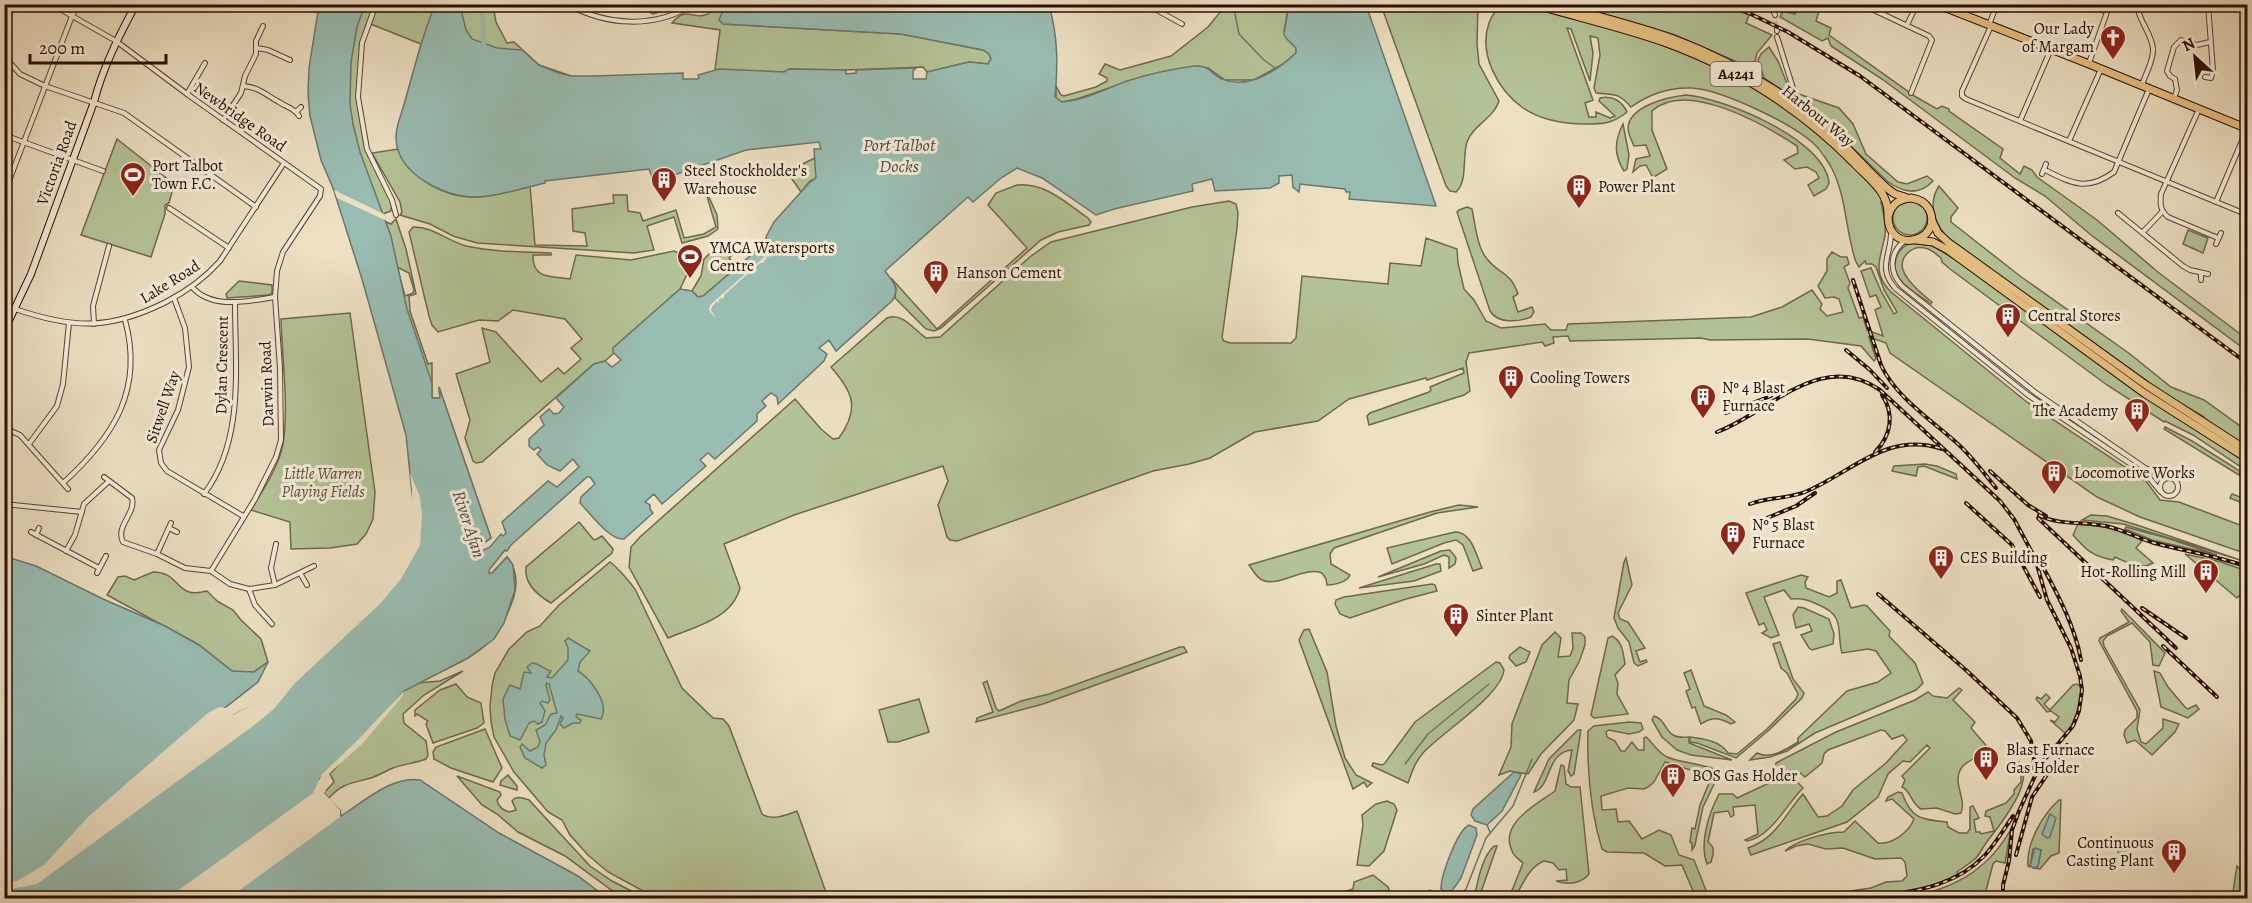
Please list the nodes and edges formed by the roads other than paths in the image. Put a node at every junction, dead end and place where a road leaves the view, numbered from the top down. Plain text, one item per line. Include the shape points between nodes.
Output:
1 (51, 4) edge
2 (78, 4) edge
3 (136, 4) edge
4 (376, 4) edge
5 (567, 4) edge
6 (694, 4) edge
7 (1146, 4) edge
8 (1486, 4) edge
9 (1499, 4) edge
10 (1533, 4) edge
11 (1557, 4) edge
12 (1771, 4) edge
13 (1861, 4) edge
14 (1917, 4) edge
15 (1936, 4) edge
16 (1997, 4) edge
17 (2087, 4) edge
18 (2138, 4) edge
19 (2208, 4) edge
20 (1775, 15) tunnel mouth
21 (72, 16) junction
22 (1182, 24) dead end
23 (1907, 25) junction
24 (1990, 25) junction
25 (263, 26) dead end
26 (254, 30) dead end
27 (259, 33) junction
28 (1777, 38) dead end
29 (116, 41) junction
30 (2210, 42) junction
31 (257, 48) junction
32 (2051, 49) junction
33 (4, 56) edge
34 (285, 57) junction
35 (290, 60) dead end
36 (282, 62) dead end
37 (205, 63) dead end
38 (2089, 64) junction
39 (2101, 69) junction
40 (2205, 77) dead end
41 (2142, 85) junction
42 (45, 86) junction
43 (243, 86) junction
44 (1793, 88) dead end
45 (2149, 88) junction
46 (1911, 93) dead end
47 (186, 94) junction
48 (2174, 99) junction
49 (94, 102) junction
50 (301, 107) dead end
51 (2199, 108) junction
52 (223, 120) junction
53 (2020, 121) junction
54 (2247, 129) edge
55 (4, 135) edge
56 (2069, 141) junction
57 (24, 143) junction
58 (73, 160) junction
59 (2118, 162) junction
60 (284, 163) junction
61 (2046, 164) dead end
62 (103, 171) dead end
63 (2167, 182) junction
64 (321, 189) joint
65 (4, 194) edge
66 (1911, 198) junction
67 (2216, 202) junction
68 (256, 207) junction
69 (169, 208) dead end
70 (2162, 212) junction
71 (396, 215) dead end
72 (2247, 215) edge
73 (1888, 217) junction
74 (2119, 217) dead end
75 (1931, 218) junction
76 (1891, 230) junction
77 (2143, 232) junction
78 (2221, 233) dead end
79 (2247, 234) edge
80 (2218, 238) junction
81 (1905, 240) junction
82 (1916, 240) junction
83 (2216, 244) dead end
84 (109, 246) dead end
85 (229, 248) junction
86 (2201, 273) junction
87 (2208, 274) dead end
88 (2247, 278) edge
89 (2200, 280) dead end
90 (192, 287) junction
91 (2247, 293) edge
92 (275, 297) junction
93 (174, 298) junction
94 (235, 303) junction
95 (15, 309) junction
96 (125, 320) junction
97 (69, 323) junction
98 (94, 324) junction
99 (4, 331) edge
100 (4, 428) edge
101 (29, 444) junction
102 (2247, 451) edge
103 (2247, 459) edge
104 (104, 477) dead end
105 (2167, 478) junction
106 (109, 481) junction
107 (63, 483) junction
108 (68, 489) dead end
109 (2160, 491) junction
110 (204, 494) junction
111 (4, 504) edge
112 (82, 512) junction
113 (243, 516) junction
114 (39, 528) dead end
115 (31, 532) dead end
116 (177, 532) dead end
117 (36, 535) junction
118 (276, 544) dead end
119 (66, 551) junction
120 (157, 554) junction
121 (106, 556) dead end
122 (314, 566) dead end
123 (211, 571) junction
124 (300, 573) junction
125 (275, 585) junction
126 (307, 585) dead end
127 (249, 589) junction
128 (274, 616) dead end

1 - 21 street, Newbridge Road
2 - 21 street
3 - 29 street, Victoria Road
4 - 71 street via 362,43 358,97 369,152
5 - 6 street via 598,17 634,22 662,19
7 - 22 street
8 - 9 main road
10 - 73 main road, Harbour Way / A4241 via 1663,42 1756,85 1810,123 1845,154 1884,195
11 - 66 main road, Harbour Way / A4241 via 1671,38 1749,74 1821,124 1888,189
12 - 20 street
13 - 23 street
14 - 23 street
15 - 24 main road
16 - 24 street
17 - 38 street via 2107,12
18 - 41 street via 2138,14 2154,52
19 - 30 street
21 - 29 street, Newbridge Road
21 - 42 street
23 - 46 street via 1932,40
24 - 32 main road
24 - 53 street via 1962,96
25 - 27 street
26 - 27 street
27 - 31 street
28 - 44 street
29 - 47 street, Newbridge Road
29 - 49 street, Victoria Road
30 - 40 street via 2213,71 2211,78
30 - 48 street via 2197,45 2181,40 2174,48 2167,70 2177,85
31 - 34 street
31 - 43 street
32 - 38 main road
32 - 53 street
33 - 42 street via 20,74
34 - 35 street
34 - 36 street
37 - 47 street via 199,67
38 - 39 main road
39 - 41 main road
39 - 56 street
41 - 45 main road
42 - 49 street
42 - 57 street
43 - 50 street via 262,91 298,114
43 - 52 street
45 - 48 main road
45 - 59 street
47 - 52 street, Newbridge Road
48 - 51 main road
49 - 58 street, Victoria Road
49 - 68 street via 124,112
51 - 54 main road
51 - 63 street
52 - 60 street, Newbridge Road
53 - 56 street
54 - 67 street
55 - 57 street
56 - 59 street
57 - 58 street
57 - 65 street
58 - 62 street
58 - 95 street, Victoria Road
59 - 61 street via 2105,179 2073,184 2043,172
59 - 63 street
60 - 64 street, Newbridge Road
60 - 68 street, Lake Road
63 - 67 street
63 - 70 street via 2161,194
64 - 92 street, Darwin Road via 284,252 277,271
66 - 73 main road via 1897,202
66 - 75 main road, A4241 via 1925,204
67 - 72 street
68 - 85 street, Lake Road
69 - 85 street
70 - 77 street
70 - 80 street
73 - 76 main road, A4241
74 - 77 street
75 - 82 main road via 1927,232
75 - 102 main road, A4241 via 1938,233 1949,243 2146,385
76 - 81 main road
76 - 109 street via 1886,267 1896,289 2028,395 2143,472
77 - 86 street via 2183,266
78 - 80 street
79 - 88 street
80 - 83 street
81 - 82 main road
81 - 105 street via 1892,261 1902,286 2036,393 2145,468
82 - 103 main road via 1933,242 1948,250 2145,393
84 - 98 street via 93,306
85 - 90 street, Lake Road
86 - 87 street
86 - 89 street
88 - 91 street
90 - 93 street, Lake Road
90 - 94 street via 218,301
92 - 94 street
92 - 113 street, Darwin Road via 281,440 276,457
93 - 96 street, Lake Road
93 - 110 street, Sitwell Way via 186,328 189,367 178,410 159,450 167,471
94 - 110 street, Dylan Crescent via 234,419 218,471
95 - 97 street, Lake Road
95 - 99 street, Victoria Road
96 - 98 street, Lake Road
96 - 107 street via 131,374 126,399 97,448
97 - 98 street, Lake Road
97 - 101 street via 57,406
100 - 101 street
101 - 107 street
104 - 106 street
105 - 109 street via 2160,483
105 - 109 street via 2176,482 2176,492 2169,496
106 - 112 street via 84,504
106 - 120 street via 132,498 134,504 121,531 123,542
107 - 108 street
110 - 113 street, Sitwell Way
111 - 112 street
112 - 119 street
113 - 123 street, Darwin Road
114 - 117 street
115 - 117 street
116 - 120 street via 170,526
117 - 119 street
118 - 125 street via 271,551
119 - 121 street via 98,570
120 - 123 street via 185,568
122 - 124 street
123 - 127 street via 230,584
124 - 125 street
124 - 126 street
125 - 127 street
127 - 128 street via 255,605 271,621

